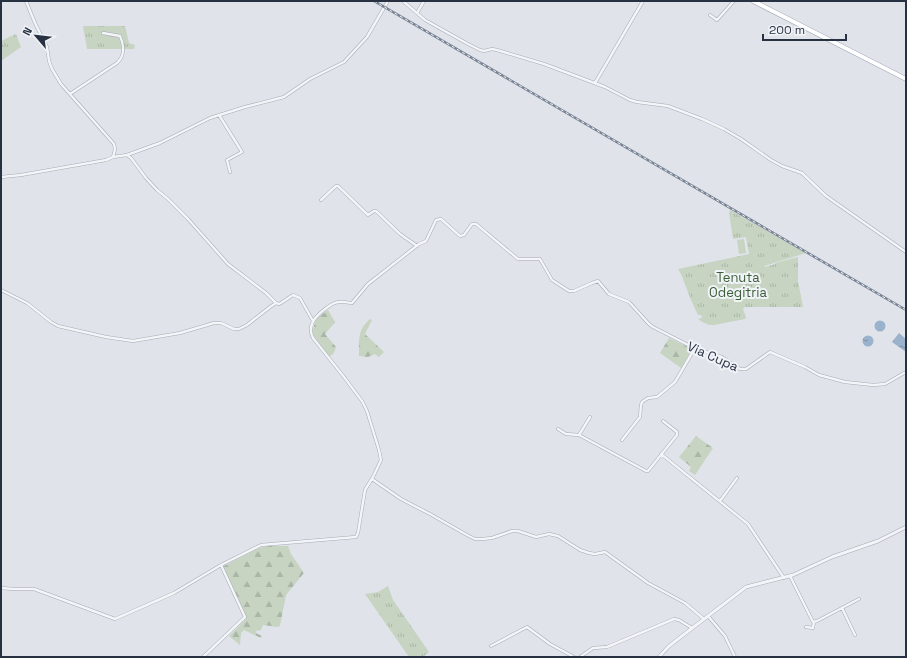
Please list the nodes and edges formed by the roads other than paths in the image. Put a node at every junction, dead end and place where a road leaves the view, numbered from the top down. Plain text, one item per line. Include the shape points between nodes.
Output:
1 (26, 1) edge
2 (388, 1) edge
3 (403, 1) edge
4 (424, 1) edge
5 (644, 1) edge
6 (734, 1) edge
7 (753, 1) edge
8 (417, 13) junction
9 (710, 15) dead end
10 (103, 33) dead end
11 (906, 79) edge
12 (595, 83) junction
13 (70, 94) junction
14 (219, 115) junction
15 (127, 155) junction
16 (113, 156) junction
17 (230, 172) dead end
18 (1, 178) edge
19 (321, 200) dead end
20 (417, 246) junction
21 (906, 252) edge
22 (1, 290) edge
23 (276, 304) junction
24 (313, 320) junction
25 (695, 348) junction
26 (906, 374) edge
27 (590, 417) dead end
28 (663, 421) dead end
29 (558, 429) dead end
30 (579, 435) junction
31 (622, 440) dead end
32 (661, 454) junction
33 (737, 478) dead end
34 (372, 479) junction
35 (720, 501) junction
36 (906, 527) edge
37 (221, 565) junction
38 (790, 576) junction
39 (784, 578) junction
40 (1, 588) edge
41 (859, 599) dead end
42 (842, 608) junction
43 (708, 616) junction
44 (704, 619) junction
45 (814, 622) junction
46 (806, 627) dead end
47 (692, 628) junction
48 (855, 635) dead end
49 (490, 646) dead end
50 (203, 657) edge
51 (574, 657) edge
52 (580, 657) edge
53 (659, 657) edge
54 (735, 657) edge

1 - 13 street via 47,47 50,66 60,84
2 - 14 street via 367,37 344,62 310,79 284,97
3 - 8 street
4 - 8 street
5 - 12 street
6 - 9 street via 717,20
7 - 11 main road
8 - 12 street via 480,50 497,50
10 - 13 street via 122,38 122,58
12 - 21 street via 630,100 668,106 724,129 782,166 802,173 826,196
13 - 16 street via 114,144
14 - 15 street via 160,143
14 - 17 street via 242,152 227,160
15 - 16 street
15 - 23 street via 228,264 266,293
16 - 18 street via 106,160
19 - 20 street via 338,186 368,215 376,211
20 - 24 street via 368,284 352,304 334,303
20 - 25 street, Via Cupa via 426,241 436,220 441,219 460,236 464,236 472,224 476,224 518,259 540,260 552,280 569,291 598,281 608,294 629,302 653,327
22 - 23 street via 27,303 58,326 122,340 180,333 214,323 239,329
23 - 24 street via 295,295 300,298
24 - 34 street via 313,338 362,401 367,412 381,460
25 - 26 street, Via Cupa via 744,369 770,352 819,376 845,382 885,384
25 - 31 street via 675,382 657,397 642,402 640,417
27 - 30 street
28 - 32 street via 678,434
29 - 30 street via 566,434
30 - 32 street via 645,471
32 - 35 street
33 - 35 street
34 - 37 street via 365,490 356,537 260,545
34 - 44 street via 401,499 475,539 487,539 512,531 536,537 549,534 558,536 589,553 606,552 648,583 685,603
35 - 39 street via 748,524
36 - 38 street via 878,541 832,557
37 - 40 street via 174,593 115,619 34,589
37 - 50 street via 245,617
38 - 39 street
38 - 45 street
39 - 43 street via 746,587
41 - 42 street
42 - 45 street
42 - 48 street
43 - 44 street
43 - 54 street via 725,636
44 - 47 street
45 - 46 street via 813,628
47 - 52 street via 674,619 607,647 593,648
47 - 53 street
49 - 51 street via 527,627

